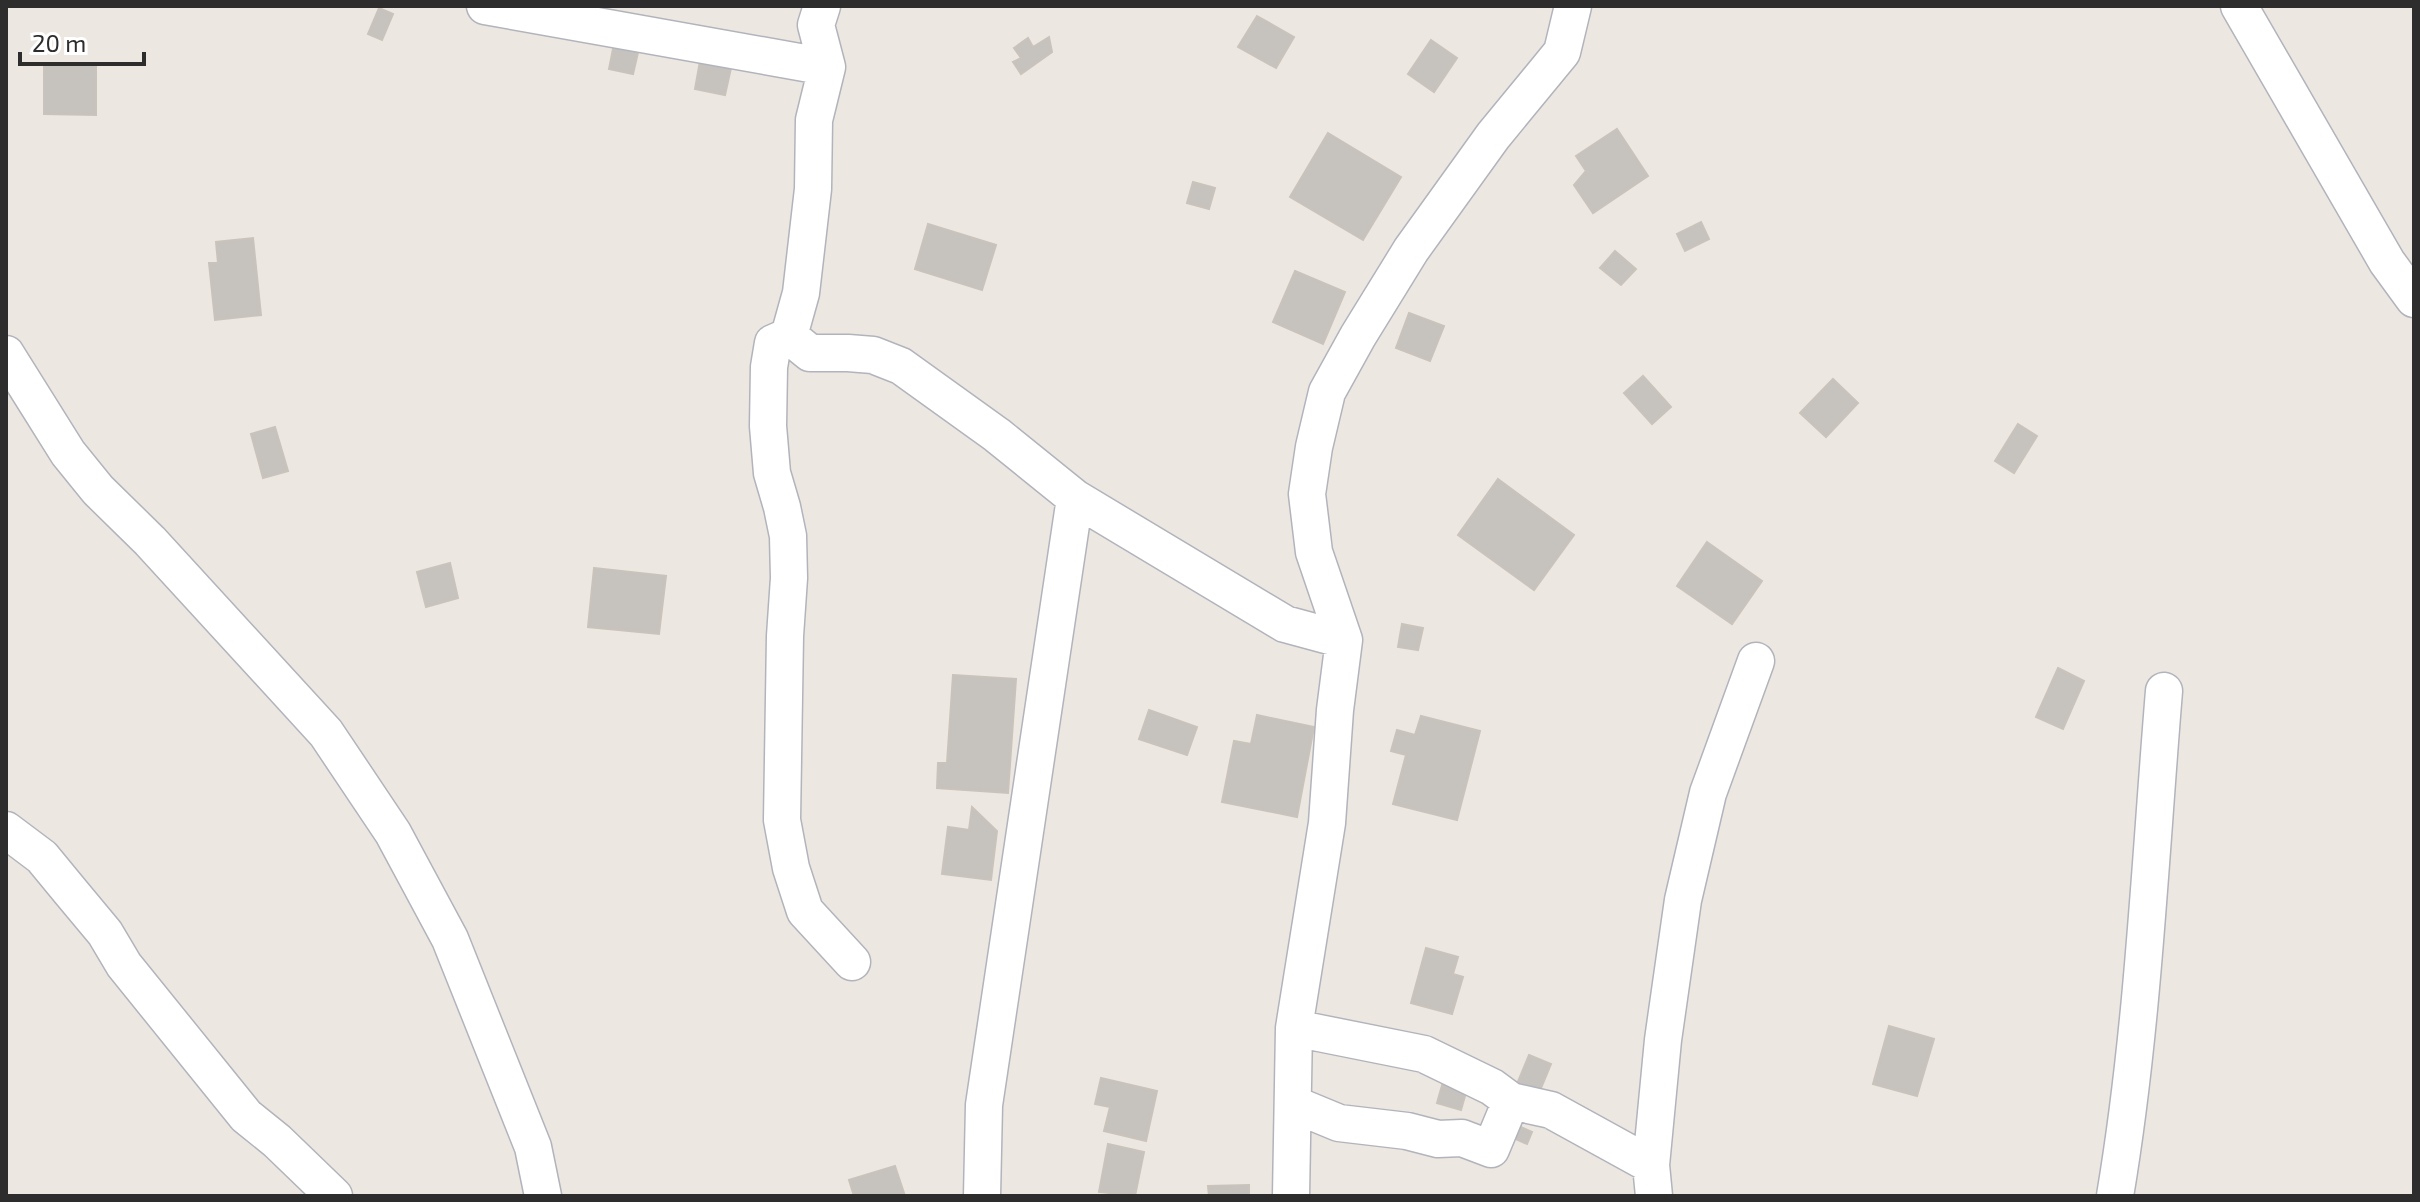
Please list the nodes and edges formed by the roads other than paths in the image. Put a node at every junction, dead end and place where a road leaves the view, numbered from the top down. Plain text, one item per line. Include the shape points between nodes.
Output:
1 (485, 6) edge
2 (822, 6) edge
3 (1573, 6) edge
4 (2239, 6) edge
5 (827, 67) junction
6 (2414, 299) edge
7 (789, 336) junction
8 (6, 354) edge
9 (1075, 498) junction
10 (1344, 640) junction
11 (1756, 661) dead end
12 (2164, 691) dead end
13 (6, 830) edge
14 (852, 962) dead end
15 (1294, 1028) junction
16 (1511, 1101) junction
17 (1293, 1104) junction
18 (1652, 1181) edge
19 (334, 1196) edge
20 (543, 1196) edge
21 (982, 1196) edge
22 (1291, 1196) edge
23 (2115, 1196) edge

1 - 5 street
2 - 5 street via 816,25
3 - 10 street via 1562,52 1411,250 1327,392 1307,494 1314,552
4 - 6 street via 2387,262
5 - 7 street via 814,120 813,189 801,293
7 - 9 street via 810,353 873,355 901,366
7 - 14 street via 773,343 768,393 772,473 788,536 782,820 805,911
8 - 20 street via 68,453 326,733 393,833 450,939 533,1147
9 - 10 street via 1285,624
9 - 21 street via 984,1105
10 - 15 street via 1327,823
11 - 18 street via 1708,793 1683,900 1663,1040
12 - 23 street via 2136,1032
13 - 19 street via 42,857 246,1116
15 - 16 street via 1424,1054
15 - 17 street
16 - 17 street via 1491,1149 1462,1138 1339,1123
16 - 18 street via 1551,1110
17 - 22 street

